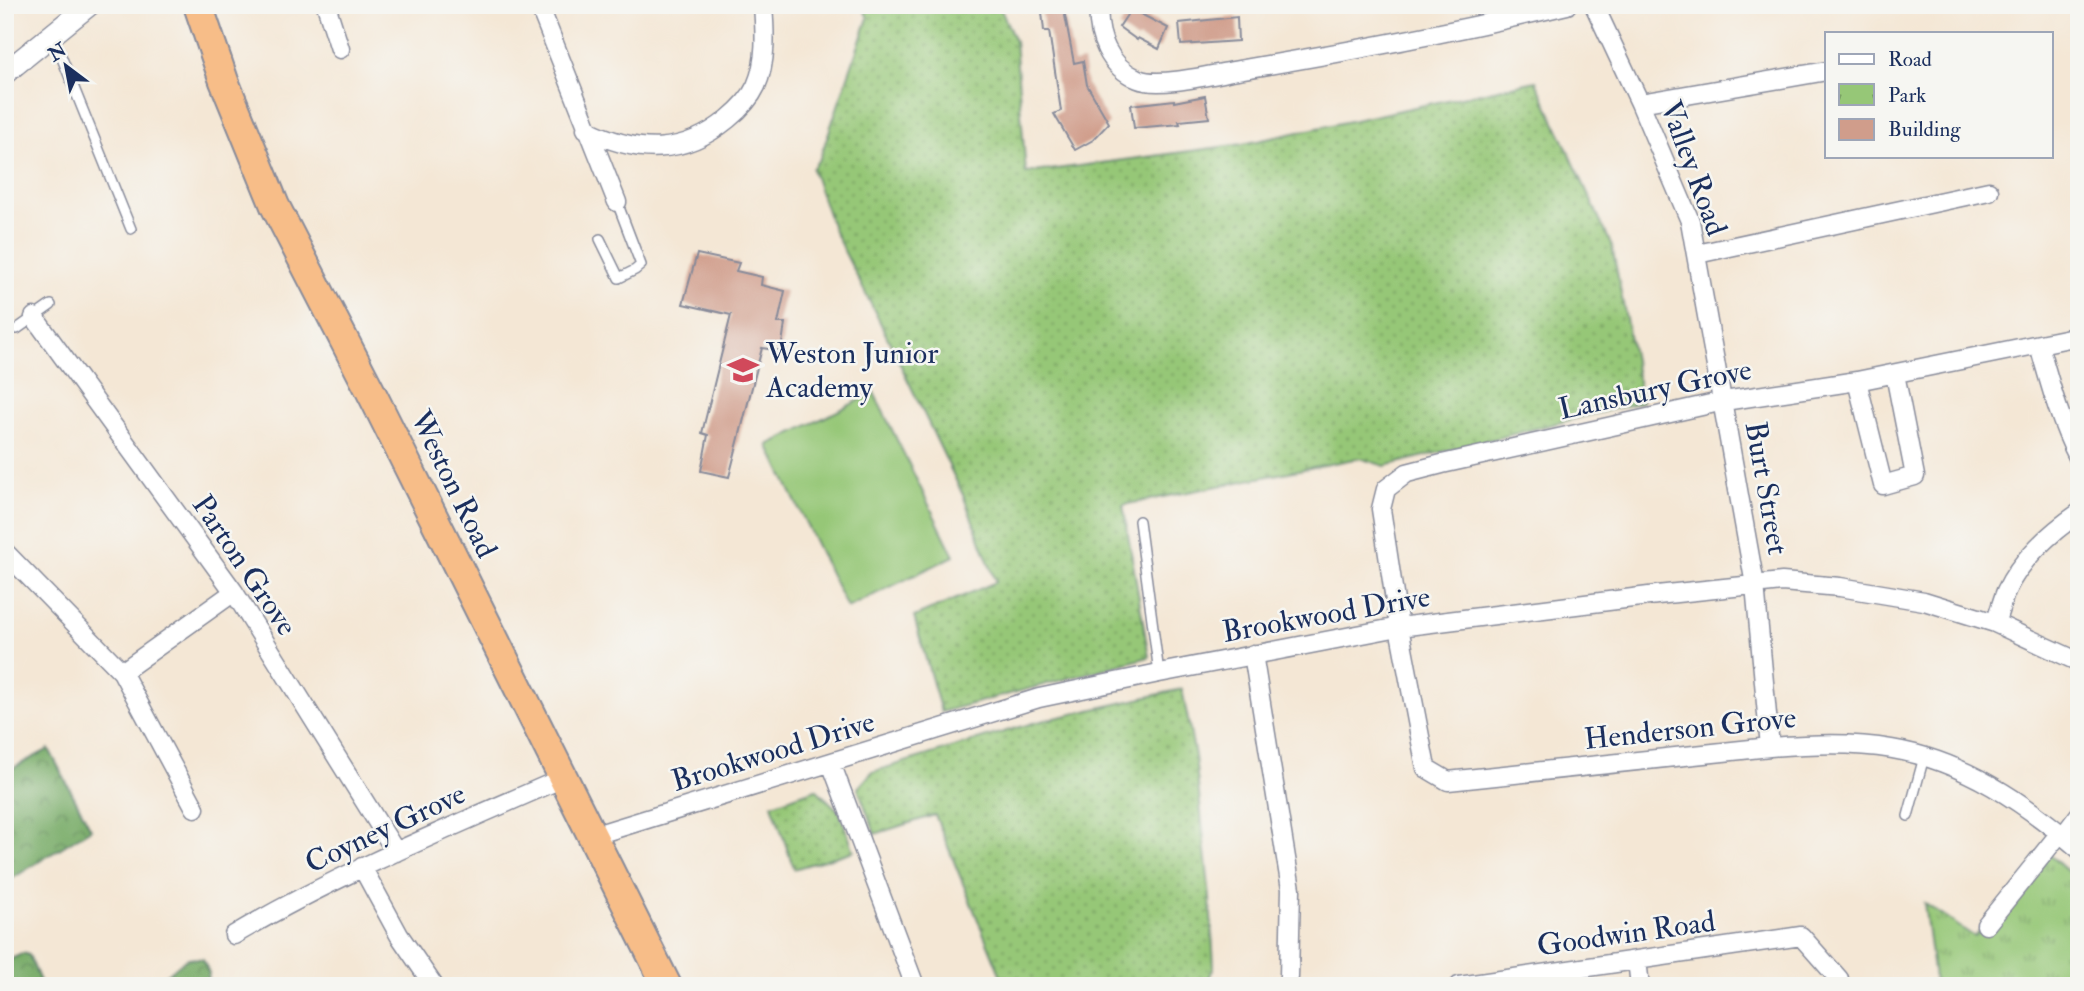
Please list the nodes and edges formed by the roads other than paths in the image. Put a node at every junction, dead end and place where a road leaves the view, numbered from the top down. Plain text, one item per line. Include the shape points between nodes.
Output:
1 (198, 5) edge
2 (326, 5) edge
3 (539, 5) edge
4 (763, 5) edge
5 (1099, 5) edge
6 (1567, 5) edge
7 (1594, 5) edge
8 (77, 8) edge
9 (52, 34) junction
10 (340, 49) dead end
11 (1825, 71) edge
12 (5, 73) edge
13 (1640, 103) junction
14 (586, 129) junction
15 (1989, 191) dead end
16 (617, 202) joint
17 (131, 229) dead end
18 (600, 239) dead end
19 (1697, 254) junction
20 (51, 305) dead end
21 (34, 317) junction
22 (17, 329) dead end
23 (2079, 336) edge
24 (2039, 345) junction
25 (1895, 374) junction
26 (1857, 381) junction
27 (1724, 401) junction
28 (2079, 459) edge
29 (2079, 513) edge
30 (1139, 521) dead end
31 (5, 552) edge
32 (1755, 585) junction
33 (234, 592) junction
34 (1995, 623) junction
35 (1399, 627) junction
36 (1253, 654) junction
37 (2079, 662) edge
38 (122, 672) junction
39 (1158, 673) junction
40 (1770, 747) junction
41 (1924, 757) junction
42 (831, 763) junction
43 (563, 778) junction
44 (195, 808) dead end
45 (2079, 815) edge
46 (1908, 816) dead end
47 (2062, 835) junction
48 (592, 836) junction
49 (2079, 849) edge
50 (396, 852) junction
51 (362, 867) junction
52 (1986, 925) dead end
53 (234, 935) dead end
54 (1637, 960) junction
55 (434, 986) edge
56 (667, 986) edge
57 (915, 986) edge
58 (1286, 986) edge
59 (1459, 986) edge
60 (1640, 986) edge
61 (1840, 986) edge

1 - 43 highway, Weston Road via 275,206
2 - 10 street
3 - 14 street
4 - 14 street via 763,57 756,86 740,109 716,129 688,143 652,148 613,142
5 - 6 street via 1097,19 1105,48 1119,65 1139,80 1169,82 1342,53
7 - 13 street, Valley Road
8 - 9 street
9 - 12 street
9 - 17 lane
11 - 13 street
13 - 19 street, Valley Road via 1690,220
14 - 16 street
15 - 19 street
16 - 18 lane via 641,265 619,278
19 - 27 street, Valley Road
20 - 21 lane
21 - 22 lane
21 - 33 street, Parton Grove
23 - 24 street, Lansbury Grove
24 - 25 street, Lansbury Grove
24 - 28 street via 2054,400
25 - 26 street, Lansbury Grove
25 - 26 street via 1915,476 1884,485
26 - 27 street, Lansbury Grove
27 - 32 street, Burt Street
27 - 35 street, Lansbury Grove via 1407,473 1386,489 1381,509
29 - 34 street via 2024,565 2007,590
30 - 39 lane
31 - 38 street
32 - 34 street, Brookwood Drive via 1783,582 1840,587 1924,601
32 - 35 street, Brookwood Drive
32 - 40 street, Burt Street
33 - 38 street
33 - 50 street, Parton Grove
34 - 37 street, Brookwood Drive
35 - 36 street, Brookwood Drive
35 - 40 street, Henderson Grove via 1426,768 1448,781
36 - 39 street, Brookwood Drive
36 - 58 street via 1291,889
38 - 44 street
39 - 42 street, Brookwood Drive via 1040,698
40 - 41 street, Henderson Grove via 1858,745
41 - 46 lane
41 - 47 street, Henderson Grove via 1981,779
42 - 48 street, Brookwood Drive
42 - 57 street
43 - 48 highway, Weston Road
43 - 50 street, Coyney Grove
45 - 47 street
47 - 49 street, Henderson Grove
47 - 52 street
48 - 56 highway, Weston Road
50 - 51 street, Coyney Grove
51 - 53 street, Coyney Grove
51 - 55 street via 399,935
54 - 59 street, Goodwin Road
54 - 60 street
54 - 61 street, Goodwin Road via 1801,936 1839,979

